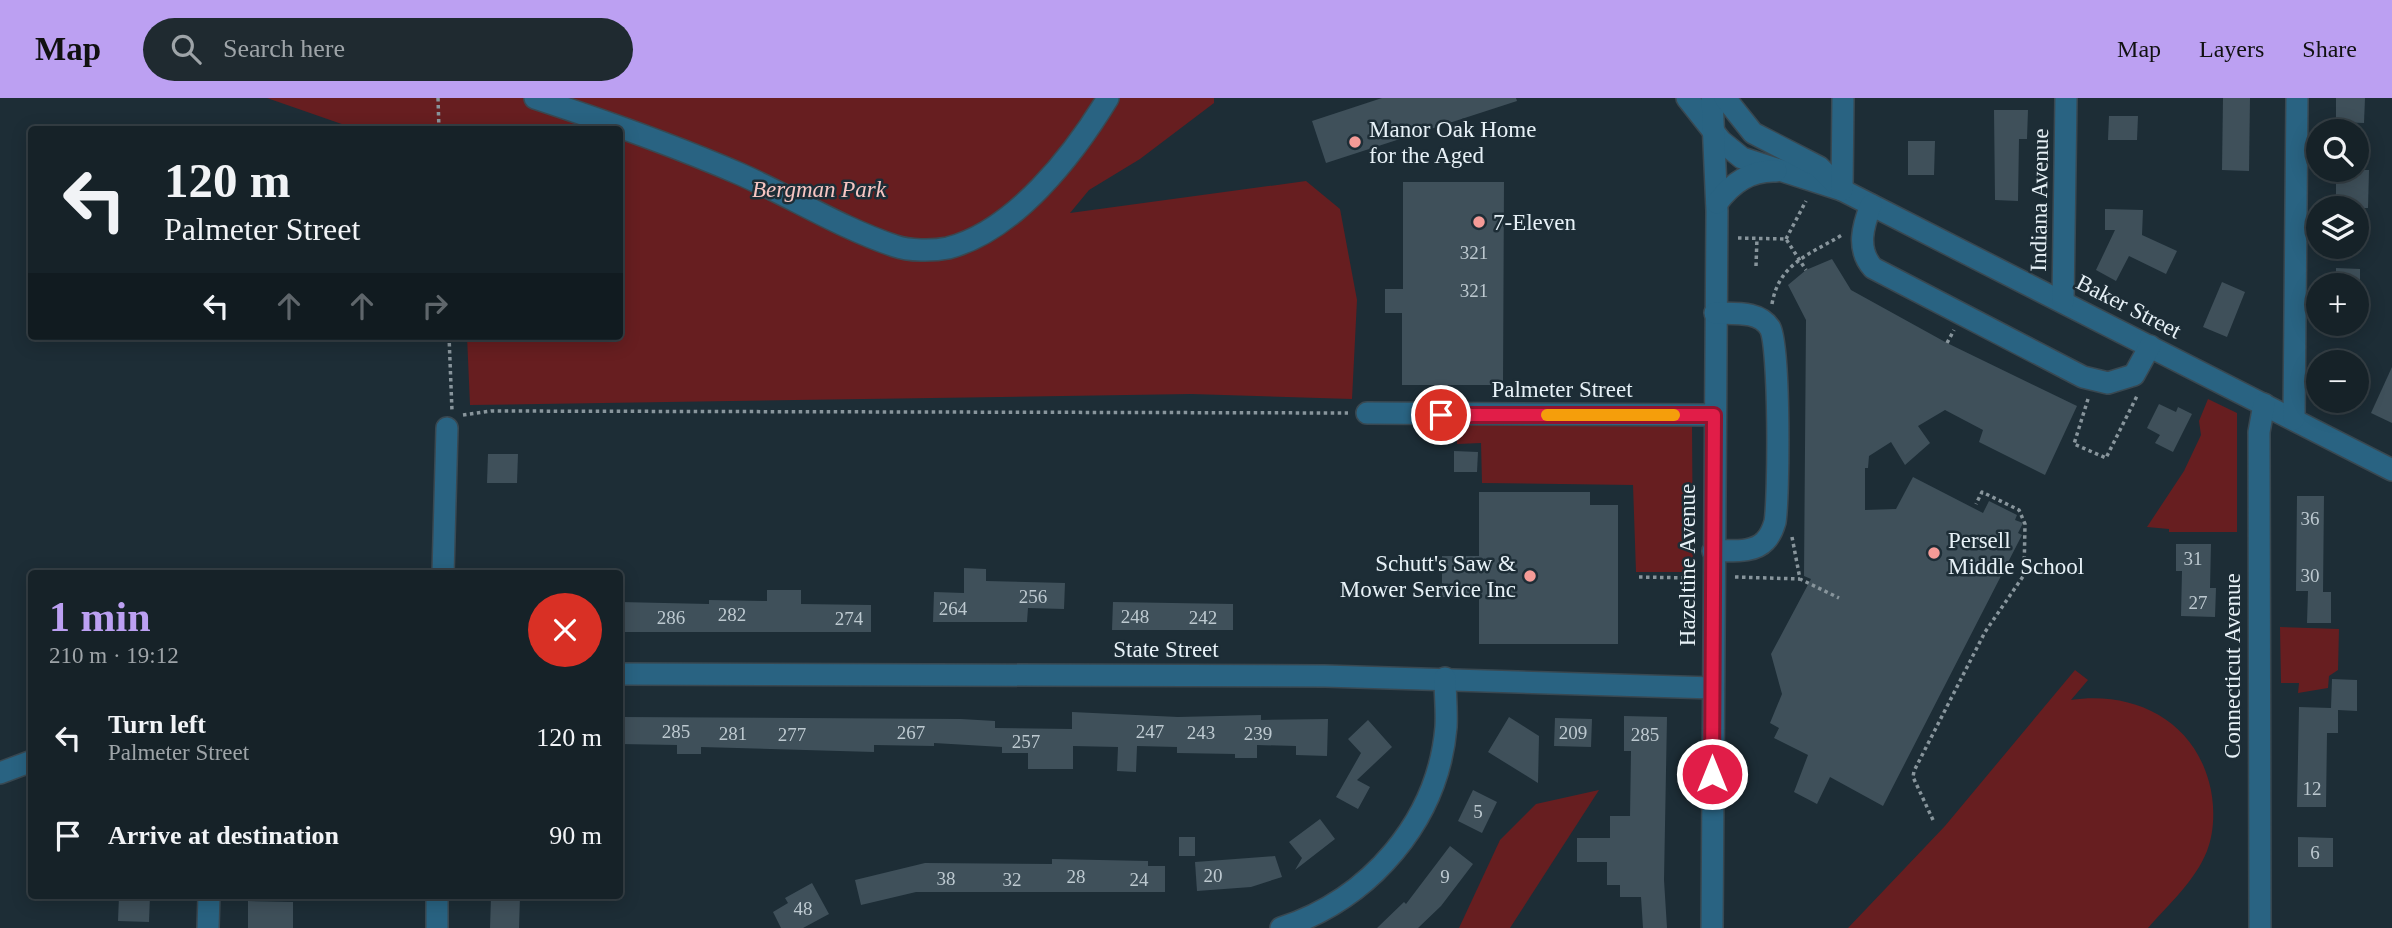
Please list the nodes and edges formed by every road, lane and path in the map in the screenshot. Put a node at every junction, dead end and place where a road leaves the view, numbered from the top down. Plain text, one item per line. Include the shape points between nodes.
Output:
1 (438, 98) edge
2 (536, 98) edge
3 (1108, 98) edge
4 (1687, 98) edge
5 (1712, 98) edge
6 (1725, 98) edge
7 (1843, 98) edge
8 (2066, 98) edge
9 (2297, 98) edge
10 (439, 126) edge
11 (617, 126) edge
12 (623, 128) edge
13 (1714, 132) junction
14 (1781, 171) junction
15 (1842, 190) junction
16 (1810, 194) dead end
17 (1717, 203) junction
18 (1871, 205) junction
19 (1848, 232) dead end
20 (1738, 238) dead end
21 (1757, 239) junction
22 (1787, 239) junction
23 (1800, 260) junction
24 (1756, 266) dead end
25 (1806, 270) dead end
26 (2063, 302) junction
27 (1772, 310) dead end
28 (1715, 313) junction
29 (1955, 328) dead end
30 (449, 340) edge
31 (1947, 343) dead end
32 (2150, 346) junction
33 (2140, 390) dead end
34 (2264, 404) junction
35 (1367, 413) joint
36 (1714, 415) junction
37 (2294, 419) junction
38 (450, 424) junction
39 (2106, 458) dead end
40 (2392, 470) edge
41 (1976, 504) dead end
42 (1713, 551) junction
43 (443, 570) edge
44 (1639, 577) dead end
45 (1735, 577) dead end
46 (1713, 579) junction
47 (1800, 579) dead end
48 (623, 674) edge
49 (1445, 678) junction
50 (1713, 688) junction
51 (28, 762) edge
52 (0, 773) edge
53 (1933, 820) dead end
54 (209, 899) edge
55 (437, 899) edge
56 (208, 928) edge
57 (437, 928) edge
58 (1281, 928) edge
59 (1712, 928) edge
60 (2260, 928) edge

1 - 10 path
2 - 11 street
3 - 12 street via 1078,144 1017,207 966,241 916,250 873,238 741,174
4 - 13 street, Baker Street
5 - 13 street, Hazeltine Avenue
6 - 15 street, Baker Street via 1753,133 1819,167
7 - 15 street
8 - 26 street, Indiana Avenue
9 - 37 street
13 - 14 street, Baker Street via 1742,158
13 - 17 street, Hazeltine Avenue
14 - 15 street, Baker Street
14 - 17 street via 1742,179
15 - 18 street, Baker Street
16 - 22 path
17 - 28 street, Hazeltine Avenue
18 - 26 street, Baker Street
18 - 32 street via 1863,242 1873,268 2074,373 2096,382 2119,381 2134,375
19 - 23 path
20 - 21 path
21 - 22 path
21 - 24 path
22 - 23 path
23 - 25 path
23 - 27 path via 1785,269
26 - 32 street, Baker Street
28 - 36 street, Hazeltine Avenue
28 - 42 street via 1752,315 1762,320 1773,338 1776,506 1772,531 1763,544
29 - 31 path
30 - 38 path
32 - 34 street, Baker Street
33 - 39 path
34 - 37 street, Baker Street
34 - 60 street, Connecticut Avenue via 2259,432
35 - 36 street, Palmeter Street
35 - 38 path via 491,411 461,415
36 - 42 street, Hazeltine Avenue
37 - 40 street, Baker Street
38 - 43 street
41 - 53 path via 1982,492 2019,510 2025,524 2026,563 2020,583 1984,632 1914,771
42 - 46 street, Hazeltine Avenue
44 - 46 path
45 - 47 path
46 - 50 street, Hazeltine Avenue
48 - 49 street, State Street
49 - 50 street, State Street
49 - 58 street via 1446,726 1439,766 1408,836 1355,891 1321,912
50 - 59 street, Hazeltine Avenue
51 - 52 street
54 - 56 street
55 - 57 street

